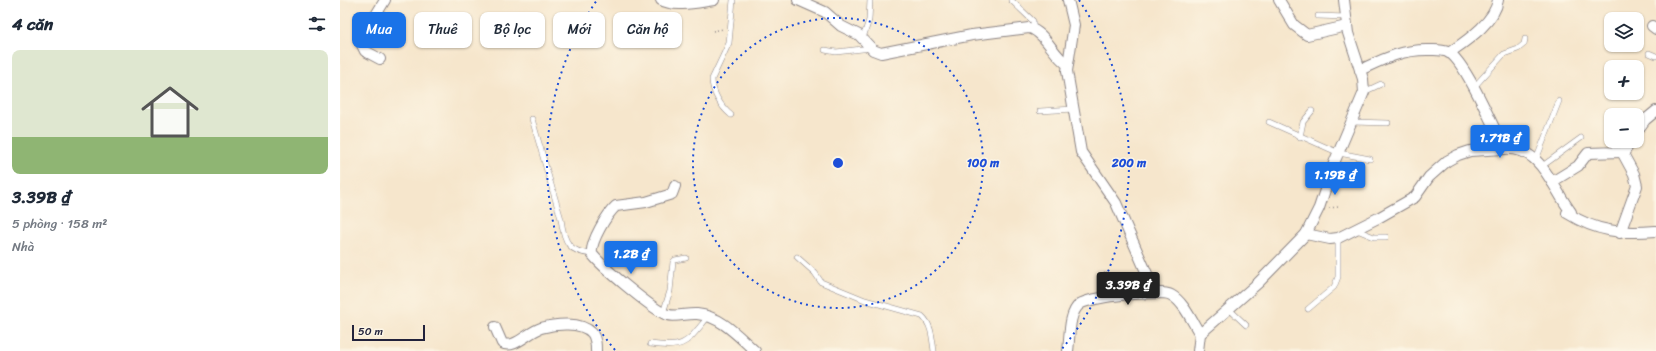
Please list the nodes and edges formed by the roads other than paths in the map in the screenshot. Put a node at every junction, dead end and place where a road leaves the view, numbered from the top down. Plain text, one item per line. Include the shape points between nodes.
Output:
1 (385, 0) edge
2 (661, 0) edge
3 (714, 0) edge
4 (733, 0) edge
5 (798, 0) edge
6 (870, 0) edge
7 (1011, 0) edge
8 (1068, 0) edge
9 (1344, 0) edge
10 (1498, 0) edge
11 (1280, 1) edge
12 (1318, 16) dead end
13 (1347, 22) junction
14 (1033, 29) junction
15 (863, 38) junction
16 (1525, 39) dead end
17 (872, 48) junction
18 (825, 50) dead end
19 (1449, 53) junction
20 (1649, 53) dead end
21 (1656, 56) edge
22 (380, 59) dead end
23 (1067, 64) junction
24 (1360, 70) junction
25 (1381, 84) dead end
26 (1474, 87) junction
27 (1364, 92) junction
28 (1559, 101) dead end
29 (1074, 110) junction
30 (1040, 111) dead end
31 (1312, 111) dead end
32 (1656, 111) edge
33 (731, 115) dead end
34 (532, 119) dead end
35 (1644, 121) edge
36 (1269, 122) dead end
37 (1352, 122) junction
38 (1388, 123) dead end
39 (1300, 137) junction
40 (1582, 138) dead end
41 (1627, 148) edge
42 (1504, 149) junction
43 (1622, 152) junction
44 (1339, 153) junction
45 (1370, 159) dead end
46 (1539, 163) junction
47 (1552, 182) junction
48 (675, 186) dead end
49 (1356, 229) junction
50 (1656, 231) edge
51 (1620, 233) junction
52 (1306, 234) junction
53 (1386, 237) dead end
54 (1338, 238) junction
55 (592, 254) junction
56 (798, 257) dead end
57 (686, 258) dead end
58 (1106, 275) dead end
59 (1155, 292) junction
60 (1111, 298) junction
61 (1229, 309) junction
62 (1308, 309) dead end
63 (663, 313) junction
64 (708, 317) junction
65 (1246, 325) dead end
66 (495, 328) dead end
67 (1200, 334) junction
68 (650, 344) dead end
69 (596, 351) edge
70 (755, 351) edge
71 (934, 351) edge
72 (1068, 351) edge
73 (1198, 351) edge

1 - 22 street via 360,41 365,51
2 - 3 street via 682,3
4 - 33 lane via 729,43 712,79 723,109
5 - 15 street via 825,12 841,26
6 - 15 lane via 869,20
7 - 14 lane via 1033,21
8 - 23 street via 1074,25
9 - 13 street
10 - 19 street via 1496,7 1476,33
11 - 13 street via 1294,25 1307,35
12 - 13 lane
13 - 24 street
14 - 17 street via 1020,28 972,35 884,53
14 - 23 street
15 - 17 street
16 - 26 lane via 1524,44 1518,49 1504,54
17 - 18 lane via 836,52
19 - 24 street via 1438,50 1404,51
19 - 26 street
20 - 21 lane
23 - 29 street
24 - 27 street
25 - 27 lane
26 - 42 street
27 - 37 street
28 - 46 lane
29 - 30 lane
29 - 59 street via 1081,152 1116,202
31 - 39 lane via 1303,122
32 - 35 street
34 - 55 lane via 564,235 572,248 579,253
36 - 39 lane
37 - 38 lane
37 - 44 street
39 - 44 lane
40 - 46 lane
41 - 43 street
42 - 46 street via 1525,151
42 - 49 street via 1458,154 1447,160 1429,177 1415,197
43 - 47 street via 1588,153 1578,166
43 - 51 street via 1634,174 1636,186
44 - 45 lane
44 - 52 street via 1319,208
46 - 47 street
47 - 51 street via 1571,212 1566,213 1587,225
48 - 55 street via 672,194 664,198 616,206 595,237
49 - 53 lane via 1374,237
49 - 54 street
50 - 51 street
52 - 54 street
52 - 61 street
54 - 62 lane via 1338,277 1334,287
55 - 63 street
56 - 71 lane via 825,284 865,300 922,316 930,328
57 - 63 lane via 673,262 670,291
58 - 60 lane
59 - 60 street
59 - 67 street via 1167,293 1178,300
60 - 72 street via 1090,300 1080,304 1073,315
61 - 65 lane
61 - 67 street
63 - 64 street via 699,314
64 - 68 lane via 688,340 679,346
64 - 70 street via 735,332
66 - 69 street via 502,343 507,345 519,342 540,328 580,326 593,334
67 - 73 street

